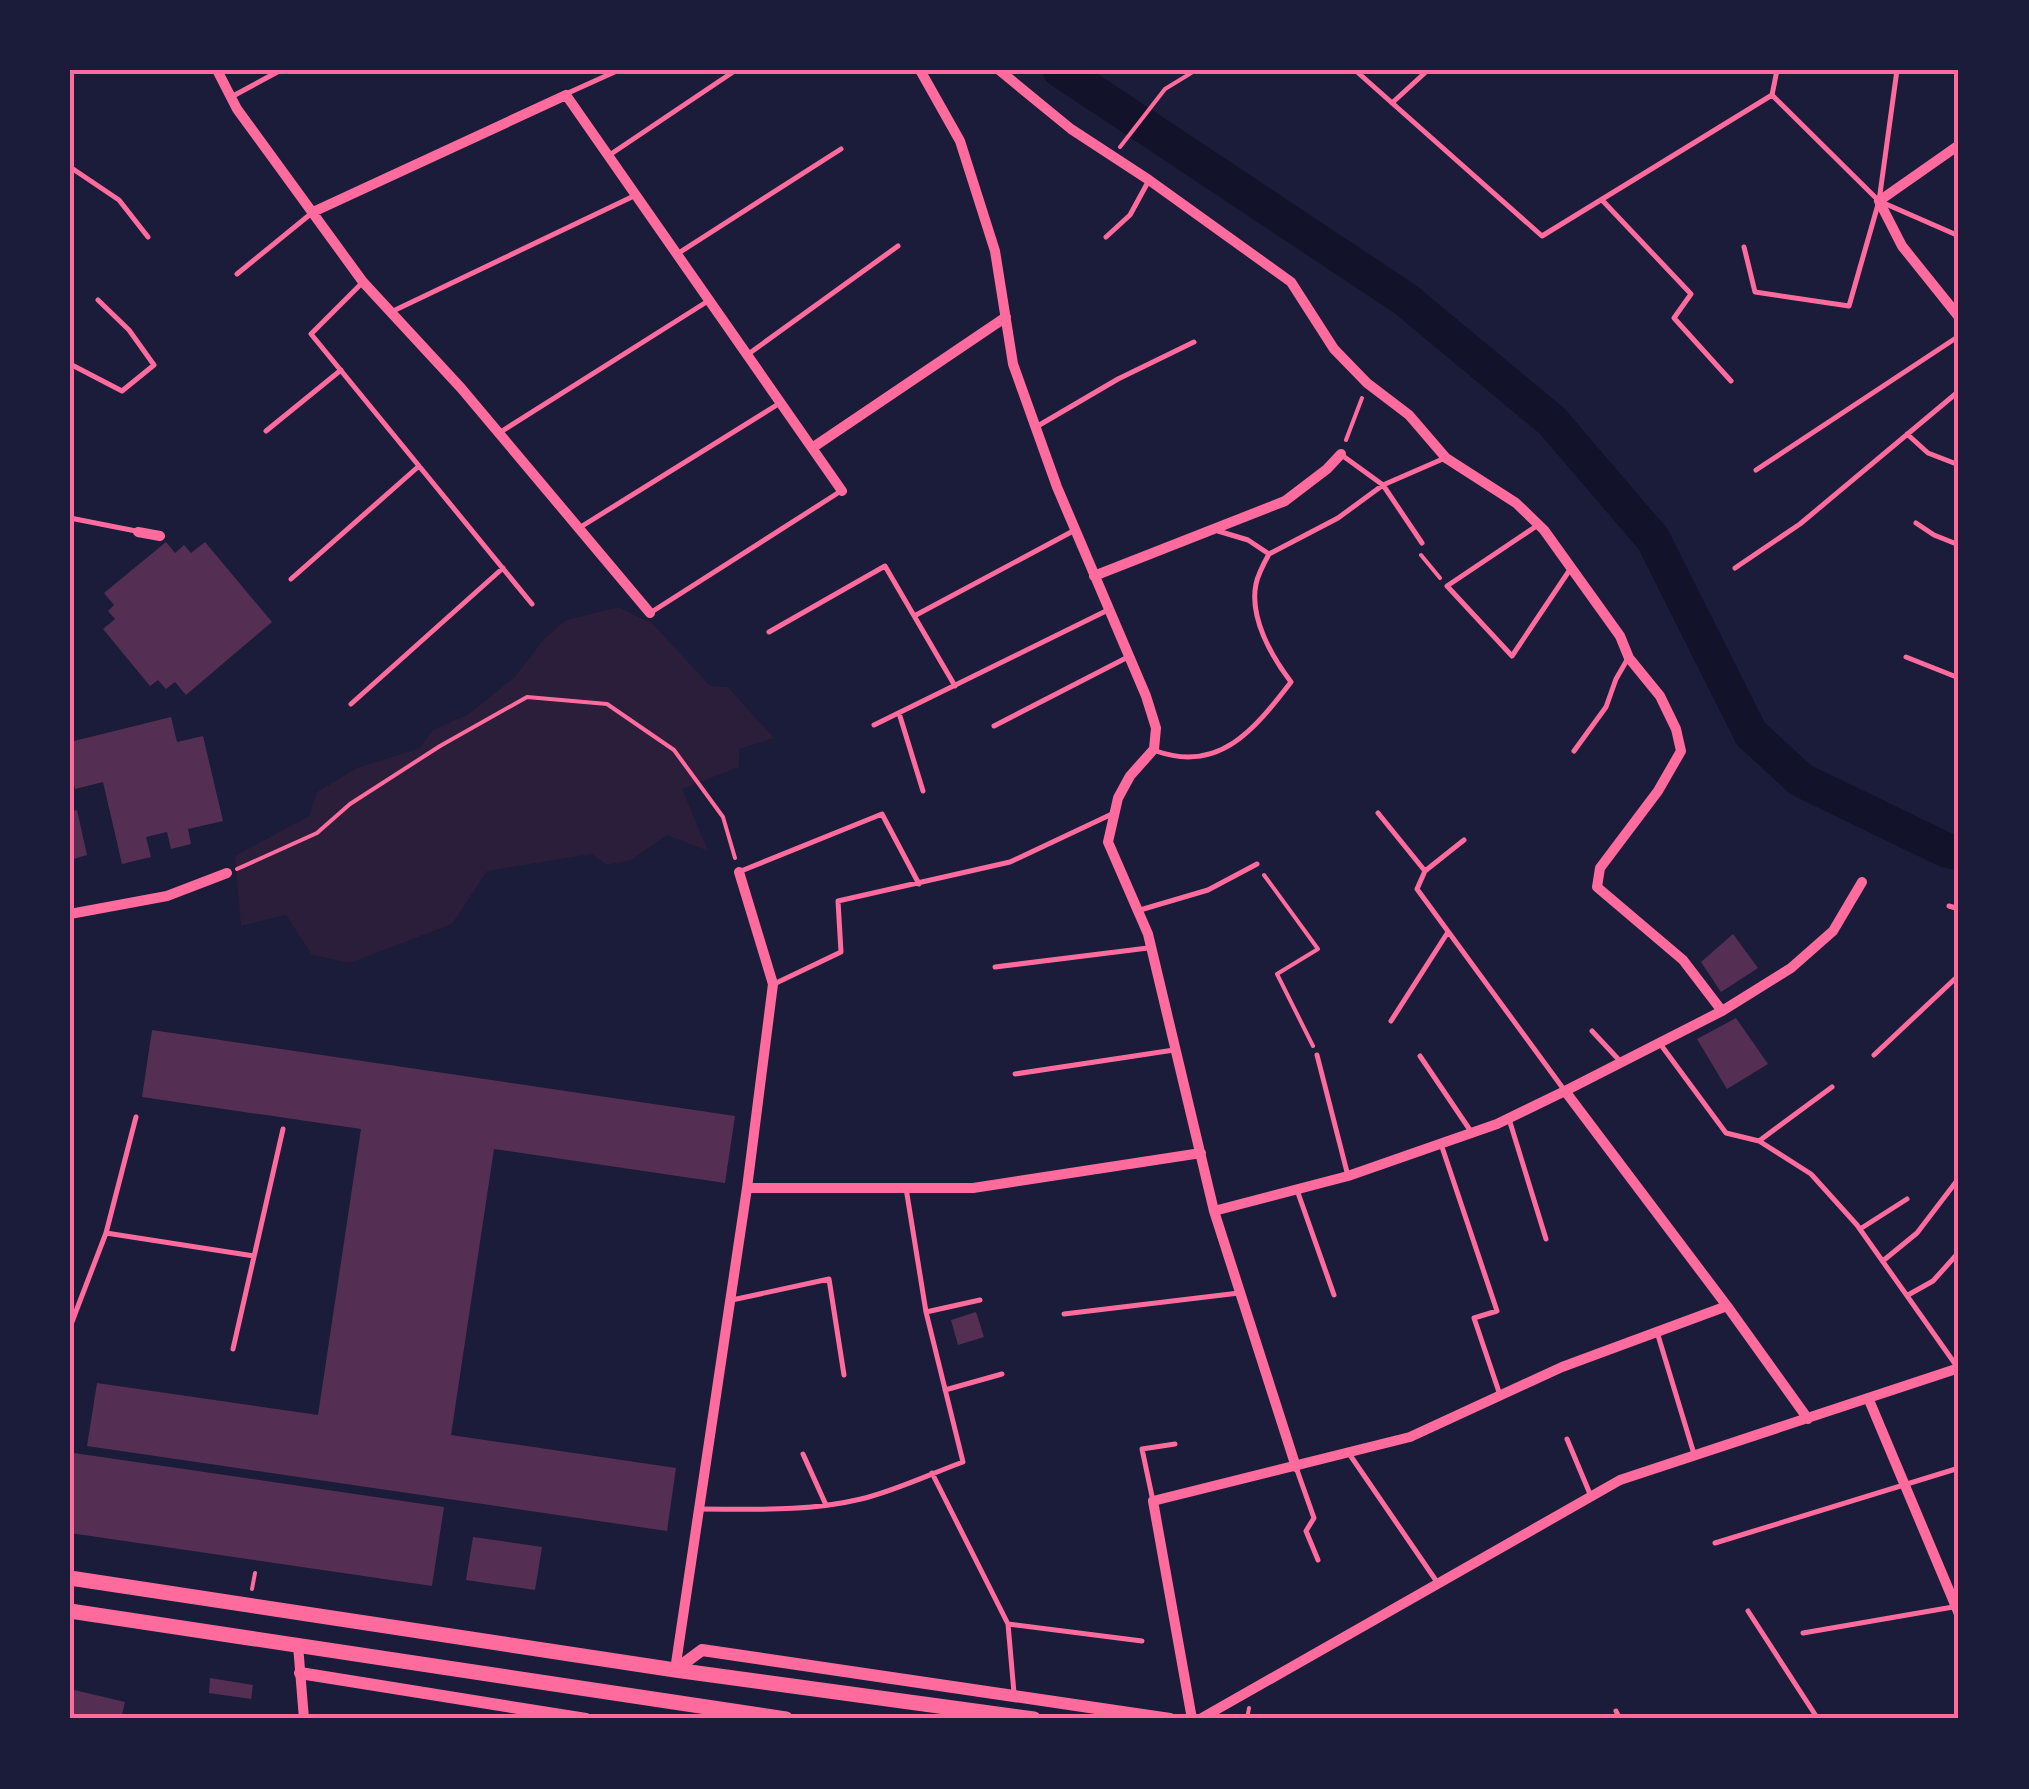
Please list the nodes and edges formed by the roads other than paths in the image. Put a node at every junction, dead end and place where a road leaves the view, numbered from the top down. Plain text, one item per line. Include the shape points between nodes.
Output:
1 (217, 70) edge
2 (282, 70) edge
3 (619, 70) edge
4 (736, 70) edge
5 (920, 70) edge
6 (1000, 70) edge
7 (1355, 70) edge
8 (1428, 70) edge
9 (1777, 70) edge
10 (1897, 70) edge
11 (566, 94) junction
12 (1772, 95) junction
13 (230, 97) junction
14 (1392, 103) junction
15 (1959, 145) edge
16 (841, 149) dead end
17 (608, 156) junction
18 (70, 167) edge
19 (1150, 180) junction
20 (636, 195) junction
21 (1602, 200) junction
22 (1879, 201) junction
23 (313, 212) junction
24 (1959, 236) edge
25 (148, 237) dead end
26 (1106, 237) dead end
27 (898, 246) dead end
28 (1744, 247) dead end
29 (677, 254) junction
30 (238, 274) dead end
31 (363, 282) junction
32 (98, 300) dead end
33 (709, 300) junction
34 (391, 312) junction
35 (1006, 317) junction
36 (1959, 317) edge
37 (1959, 336) edge
38 (1194, 342) dead end
39 (747, 354) junction
40 (70, 364) edge
41 (340, 370) junction
42 (1731, 381) dead end
43 (1959, 391) edge
44 (780, 402) junction
45 (1036, 427) junction
46 (266, 430) dead end
47 (499, 433) junction
48 (1906, 433) junction
49 (812, 448) junction
50 (1341, 454) joint
51 (1446, 458) junction
52 (1959, 465) edge
53 (420, 466) junction
54 (1756, 470) dead end
55 (1383, 485) junction
56 (842, 490) joint
57 (70, 518) edge
58 (1916, 523) dead end
59 (1538, 524) junction
60 (580, 528) junction
61 (1075, 530) junction
62 (1212, 530) junction
63 (138, 532) joint
64 (160, 536) dead end
65 (1422, 542) road end
66 (1959, 545) edge
67 (1269, 554) junction
68 (503, 568) junction
69 (1572, 568) junction
70 (1735, 568) dead end
71 (1094, 576) junction
72 (291, 579) dead end
73 (532, 604) dead end
74 (1108, 610) junction
75 (650, 612) joint
76 (916, 616) junction
77 (769, 632) dead end
78 (1128, 657) junction
79 (1906, 657) dead end
80 (1629, 658) junction
81 (1959, 678) edge
82 (955, 686) junction
83 (350, 704) dead end
84 (899, 713) junction
85 (874, 726) dead end
86 (994, 726) dead end
87 (1154, 749) junction
88 (1574, 751) dead end
89 (924, 792) dead end
90 (1114, 813) junction
91 (1378, 814) dead end
92 (1464, 840) dead end
93 (1257, 864) road end
94 (738, 872) joint
95 (1425, 872) junction
96 (227, 873) road end
97 (1862, 882) dead end
98 (919, 884) junction
99 (1949, 906) dead end
100 (1959, 909) edge
101 (1138, 911) junction
102 (70, 914) edge
103 (1448, 932) junction
104 (1152, 948) junction
105 (995, 967) dead end
106 (1959, 975) edge
107 (773, 984) junction
108 (1722, 1011) junction
109 (1391, 1021) dead end
110 (1592, 1030) dead end
111 (1659, 1042) junction
112 (1177, 1049) junction
113 (1318, 1055) road end
114 (1874, 1055) dead end
115 (1420, 1056) dead end
116 (1621, 1062) junction
117 (1015, 1074) dead end
118 (1832, 1087) dead end
119 (1565, 1091) junction
120 (136, 1117) dead end
121 (1509, 1118) junction
122 (283, 1128) dead end
123 (1472, 1133) junction
124 (1759, 1141) junction
125 (1441, 1144) junction
126 (1201, 1153) junction
127 (1348, 1176) junction
128 (1959, 1178) edge
129 (747, 1188) junction
130 (906, 1188) junction
131 (1297, 1190) junction
132 (1907, 1199) dead end
133 (1214, 1211) junction
134 (1860, 1230) junction
135 (106, 1233) junction
136 (1546, 1240) dead end
137 (1959, 1252) edge
138 (254, 1256) junction
139 (1884, 1261) junction
140 (1240, 1293) junction
141 (1334, 1295) dead end
142 (1908, 1295) junction
143 (980, 1300) dead end
144 (729, 1301) junction
145 (1727, 1306) junction
146 (926, 1312) junction
147 (1064, 1314) dead end
148 (70, 1327) edge
149 (1656, 1332) junction
150 (234, 1349) dead end
151 (1959, 1369) edge
152 (844, 1374) dead end
153 (1002, 1374) dead end
154 (946, 1390) junction
155 (1500, 1395) junction
156 (1868, 1400) junction
157 (1808, 1420) junction
158 (1567, 1440) dead end
159 (1175, 1444) dead end
160 (803, 1454) dead end
161 (1350, 1454) junction
162 (1695, 1456) junction
163 (1296, 1467) junction
164 (1959, 1468) edge
165 (932, 1474) junction
166 (1902, 1484) junction
167 (1591, 1497) junction
168 (1153, 1501) junction
169 (826, 1506) junction
170 (697, 1508) junction
171 (1714, 1543) dead end
172 (1318, 1560) dead end
173 (70, 1578) edge
174 (1439, 1584) junction
175 (1958, 1609) edge
176 (70, 1610) edge
177 (1748, 1611) dead end
178 (1008, 1624) junction
179 (1803, 1634) dead end
180 (1142, 1642) dead end
181 (298, 1645) junction
182 (675, 1670) junction
183 (300, 1673) junction
184 (1014, 1696) junction
185 (1616, 1711) dead end
186 (304, 1719) edge
187 (586, 1719) edge
188 (786, 1719) edge
189 (1034, 1719) edge
190 (1170, 1719) edge
191 (1192, 1719) edge
192 (1200, 1719) edge
193 (1620, 1719) edge
194 (1818, 1719) edge

1 - 13 street
2 - 13 lane
3 - 11 lane
4 - 17 lane
5 - 35 street via 960,141 996,251
6 - 19 street via 1071,129
7 - 14 lane
8 - 14 lane
9 - 12 lane
10 - 22 lane
11 - 17 street
11 - 23 street
12 - 21 lane
12 - 22 lane
13 - 23 street
14 - 21 lane via 1542,236
15 - 22 street
16 - 29 lane
17 - 20 street
18 - 25 lane via 119,200
19 - 26 lane via 1130,215
19 - 51 street via 1291,282 1334,349 1409,414
20 - 29 street
20 - 34 lane
21 - 42 lane via 1691,294 1674,318
22 - 24 lane
22 - 28 lane via 1849,306 1755,292
22 - 36 street via 1902,246
23 - 30 lane
23 - 31 street
27 - 39 lane
29 - 33 street
31 - 34 street
31 - 41 lane via 311,334
32 - 40 lane via 154,365 122,391
33 - 39 street
33 - 47 lane
34 - 47 street
35 - 45 street
35 - 49 street
37 - 54 lane
38 - 45 lane
39 - 44 street
41 - 46 lane
41 - 53 lane
43 - 48 lane
44 - 49 street
44 - 60 lane
45 - 61 street
47 - 60 street
48 - 52 lane via 1928,454
48 - 70 lane via 1800,524
49 - 56 street
50 - 55 lane
50 - 62 street via 1285,501
51 - 55 lane
51 - 59 street
53 - 68 lane
53 - 72 lane
55 - 65 lane
55 - 67 lane
56 - 75 lane
57 - 63 lane
58 - 66 lane
59 - 69 street
59 - 69 lane via 1446,586 1512,656
60 - 75 street
61 - 71 street
61 - 76 lane
62 - 67 lane
62 - 71 street
63 - 64 street
67 - 87 lane via 1255,597 1267,646 1291,682 1230,748 1199,756
68 - 73 lane
68 - 83 lane
69 - 80 street
71 - 74 street
74 - 78 street
74 - 82 lane
76 - 77 lane via 885,566
76 - 82 lane
78 - 86 lane
78 - 87 street via 1156,728
79 - 81 lane
80 - 88 lane
80 - 108 street via 1660,696 1682,750 1600,868 1597,887 1683,960
82 - 84 lane
84 - 85 lane
84 - 89 lane
87 - 90 street via 1130,776
90 - 98 lane via 1010,862
90 - 101 street via 1108,842
91 - 95 lane
92 - 95 lane
93 - 101 lane via 1208,890
94 - 98 lane via 882,814
94 - 107 street
95 - 103 lane via 1416,889
96 - 102 street via 168,896
97 - 108 street via 1833,931 1791,968
98 - 107 lane via 838,901 841,952
99 - 100 lane
101 - 104 street
103 - 109 lane
103 - 119 lane
104 - 105 lane
104 - 112 street
106 - 114 lane
107 - 129 street
108 - 111 street
110 - 116 lane
111 - 116 street
111 - 124 lane via 1726,1133
112 - 117 lane
112 - 126 street
113 - 127 lane
115 - 123 lane
116 - 119 street
118 - 124 lane
119 - 121 street
119 - 145 street
120 - 135 lane
121 - 123 street
121 - 136 lane
122 - 138 lane
123 - 125 street
124 - 134 lane via 1811,1174
125 - 127 street
125 - 155 lane via 1497,1310 1474,1318
126 - 130 street via 973,1188
126 - 133 street
127 - 131 street
128 - 139 lane
129 - 130 street
129 - 144 street
130 - 146 lane
131 - 133 street
131 - 141 lane
132 - 134 lane
133 - 140 street
134 - 139 lane
135 - 138 lane
135 - 148 lane
137 - 142 lane via 1933,1281
138 - 150 lane
139 - 142 lane
140 - 147 lane
140 - 163 street
142 - 151 lane
143 - 146 lane
144 - 152 lane via 829,1279
144 - 170 street
145 - 149 street
145 - 157 street
146 - 154 lane
149 - 155 street
149 - 162 lane
151 - 156 street
153 - 154 lane
154 - 165 lane via 963,1462
155 - 161 street via 1410,1438
156 - 157 street
156 - 166 street
157 - 162 street
158 - 167 lane
159 - 168 lane via 1142,1449
160 - 169 lane
161 - 163 street
161 - 174 lane
162 - 167 street via 1620,1480
163 - 168 street
163 - 172 lane via 1314,1518 1306,1531
164 - 166 lane
165 - 169 lane
165 - 178 lane
166 - 171 lane
166 - 175 street
167 - 174 street
168 - 191 street
169 - 170 lane
170 - 182 street
173 - 182 main road
174 - 192 street
175 - 179 lane
176 - 181 main road
177 - 194 lane
178 - 180 lane
178 - 184 lane
181 - 183 street
181 - 188 main road
182 - 184 street via 702,1650
182 - 189 main road
183 - 186 street
183 - 187 street
184 - 190 street
185 - 193 lane

